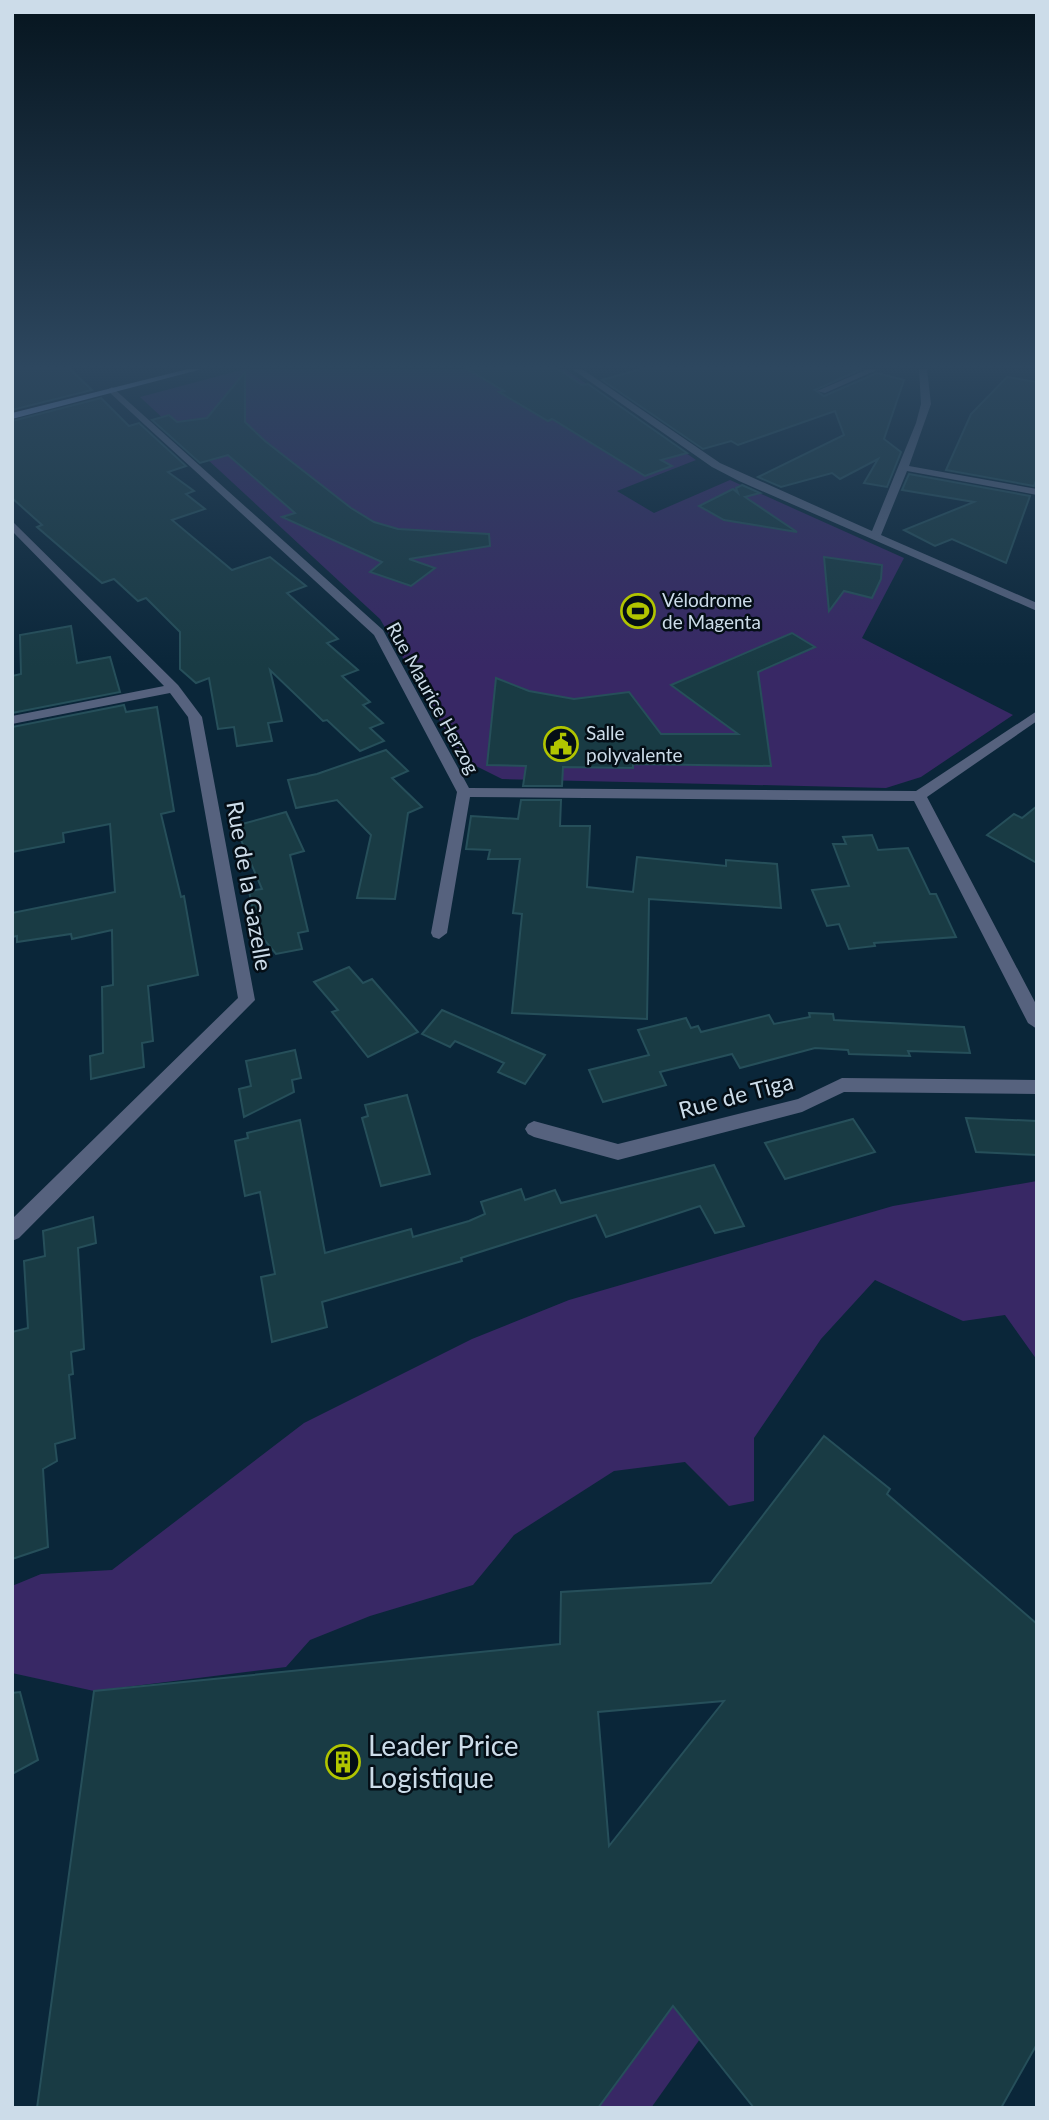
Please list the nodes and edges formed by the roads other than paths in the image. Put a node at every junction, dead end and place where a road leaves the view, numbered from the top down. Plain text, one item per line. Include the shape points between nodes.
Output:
1 (198, 468) edge
2 (723, 468) edge
3 (905, 468) joint
4 (1037, 492) edge
5 (12, 524) edge
6 (876, 534) junction
7 (1037, 607) edge
8 (173, 688) junction
9 (1037, 715) edge
10 (12, 720) edge
11 (464, 792) junction
12 (919, 796) junction
13 (439, 933) dead end
14 (1037, 1023) edge
15 (1037, 1087) edge
16 (534, 1129) dead end
17 (12, 1232) edge

1 - 11 street, Rue Maurice Herzog via 379,633
2 - 6 street
3 - 4 street
3 - 6 street
5 - 8 street, Rue de la Gazelle
6 - 7 street
8 - 10 street
8 - 17 street, Rue de la Gazelle via 195,717 247,1000
9 - 12 street
11 - 12 street, Rue Maurice Herzog
11 - 13 street
12 - 14 street
15 - 16 street, Rue de Tiga via 842,1085 802,1105 618,1152

